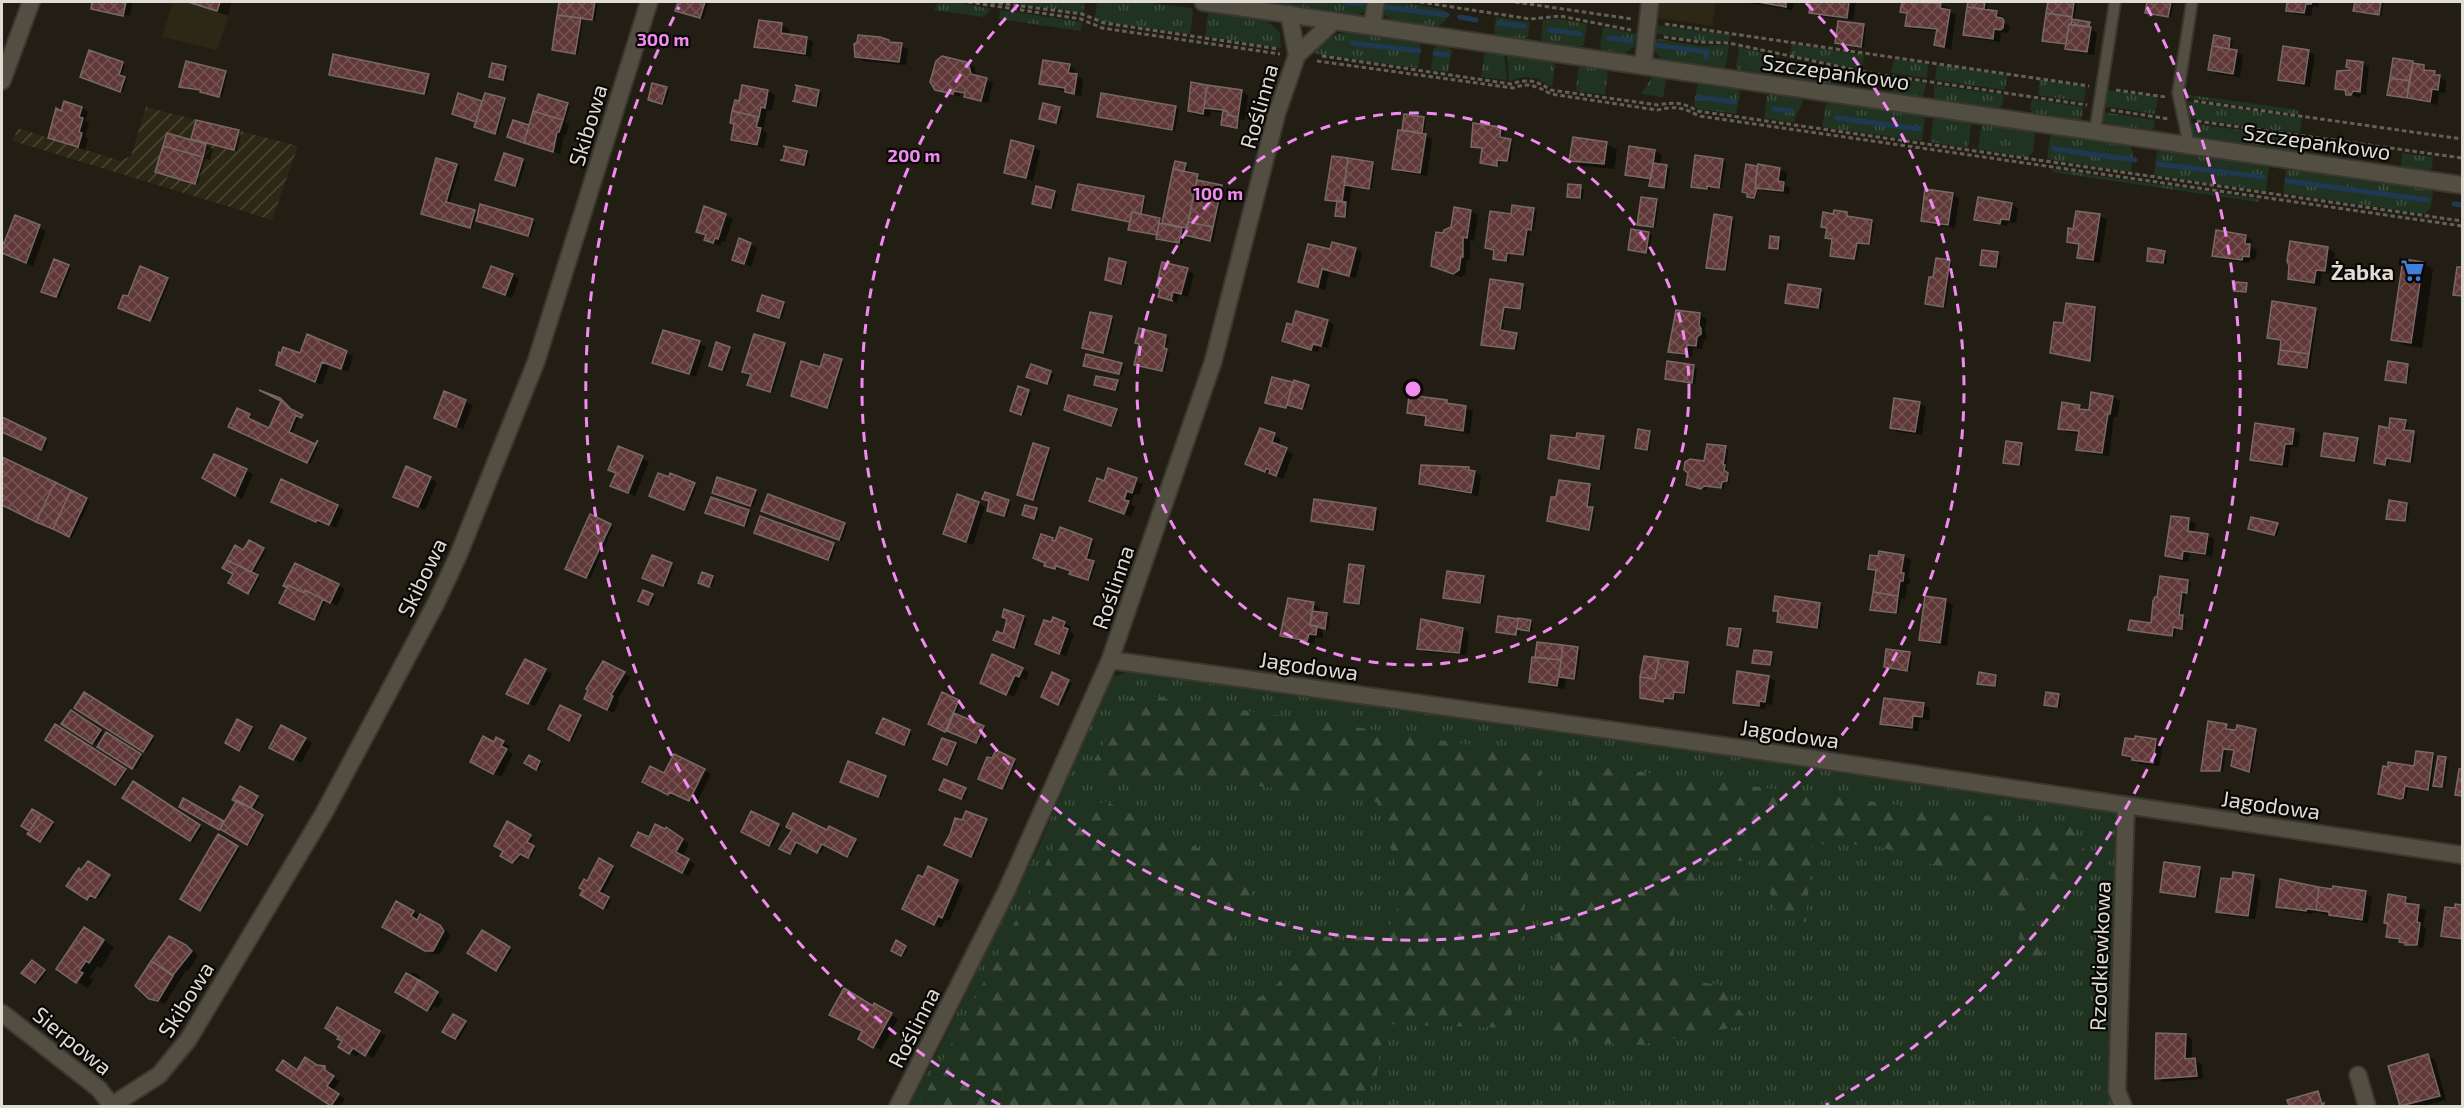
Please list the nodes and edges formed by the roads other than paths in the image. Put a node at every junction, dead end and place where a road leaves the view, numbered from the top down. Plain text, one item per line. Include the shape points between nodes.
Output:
1 (30, 2) edge
2 (650, 2) edge
3 (1203, 2) edge
4 (1376, 2) edge
5 (1650, 2) edge
6 (2115, 2) edge
7 (2192, 2) edge
8 (1289, 14) junction
9 (1334, 21) junction
10 (1372, 26) junction
11 (1297, 55) junction
12 (1643, 66) junction
13 (2, 81) edge
14 (2096, 131) junction
15 (2189, 145) junction
16 (2463, 185) edge
17 (1110, 660) junction
18 (2126, 806) junction
19 (2463, 855) edge
20 (2, 1012) edge
21 (2358, 1075) dead end
22 (111, 1106) edge
23 (898, 1107) edge
24 (2123, 1107) edge
25 (2367, 1107) edge

1 - 13 street
2 - 22 street, Skibowa via 536,362 435,605 324,813 188,1040 159,1075
3 - 8 street, Szczepankowo
4 - 10 street
5 - 12 street
6 - 14 lane
7 - 15 lane via 2178,93
8 - 9 street, Szczepankowo
8 - 11 street, Roślinna
9 - 10 street, Szczepankowo
9 - 11 street, Roślinna
10 - 12 street, Szczepankowo
11 - 17 street, Roślinna via 1277,113 1213,362
12 - 14 street, Szczepankowo
14 - 15 street, Szczepankowo
15 - 16 street, Szczepankowo
17 - 18 street, Jagodowa
17 - 23 street, Roślinna via 1006,892
18 - 19 street, Jagodowa
18 - 24 street, Rzodkiewkowa via 2117,1091
20 - 22 street, Sierpowa via 99,1089
21 - 25 street

